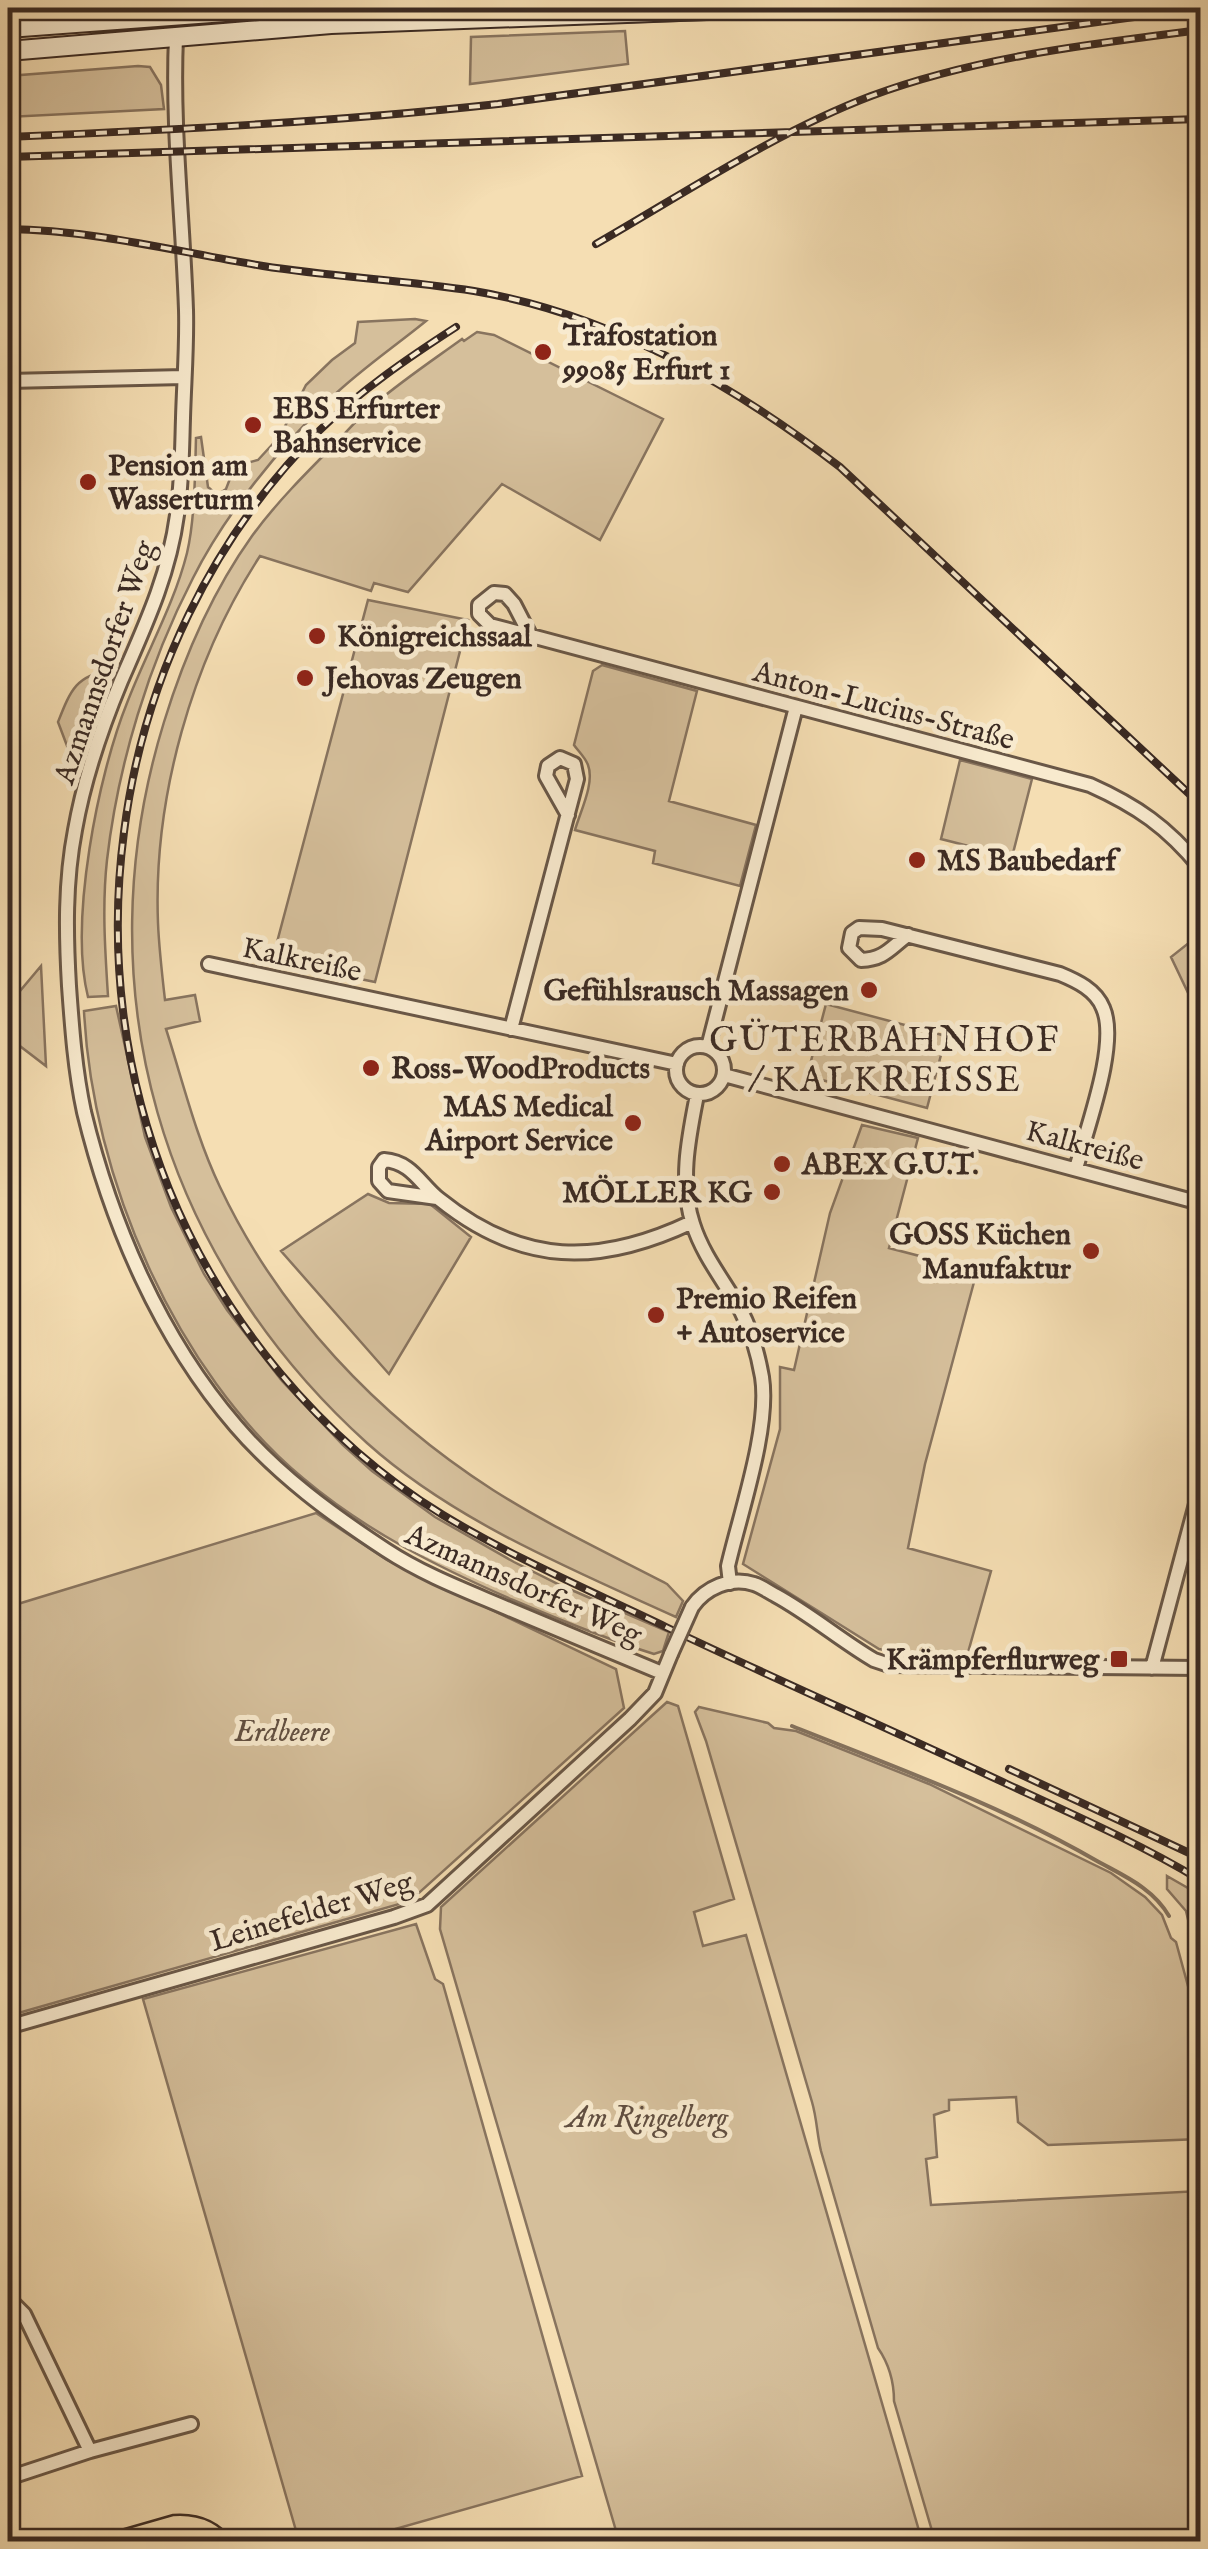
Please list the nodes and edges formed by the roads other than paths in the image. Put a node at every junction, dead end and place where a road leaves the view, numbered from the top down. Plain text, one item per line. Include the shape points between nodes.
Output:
1 (280, 8) edge
2 (760, 8) edge
3 (8, 28) edge
4 (176, 37) junction
5 (8, 51) edge
6 (184, 376) junction
7 (8, 380) edge
8 (530, 636) dead end
9 (796, 707) junction
10 (568, 815) dead end
11 (1200, 867) edge
12 (908, 935) dead end
13 (210, 964) dead end
14 (511, 1029) junction
15 (708, 1047) junction
16 (677, 1064) junction
17 (724, 1075) junction
18 (697, 1094) junction
19 (1076, 1169) junction
20 (437, 1198) dead end
21 (1200, 1202) edge
22 (692, 1222) junction
23 (1200, 1490) edge
24 (730, 1582) junction
25 (1152, 1668) junction
26 (1200, 1668) edge
27 (662, 1673) junction
28 (8, 2027) edge
29 (8, 2298) edge
30 (191, 2424) dead end
31 (90, 2450) junction
32 (8, 2478) edge

1 - 3 main road
2 - 4 main road via 331,24
4 - 5 main road
4 - 6 street, Azmannsdorfer Weg
6 - 7 street
6 - 27 street, Azmannsdorfer Weg via 174,537 158,596 89,770 67,896 76,1064 112,1206 192,1368 236,1427 284,1475 376,1543 436,1577
8 - 9 street, Anton-Lucius-Straße
9 - 11 street, Anton-Lucius-Straße via 1090,785 1155,820
9 - 15 street
10 - 14 street
12 - 19 street via 1060,974 1096,996 1106,1018 1107,1050
13 - 14 street, Kalkreiße
14 - 16 street, Kalkreiße
15 - 16 street via 692,1047
15 - 17 street via 723,1061
16 - 18 street via 682,1087
17 - 18 street via 718,1088
17 - 19 street, Kalkreiße
18 - 22 street via 686,1166
19 - 21 street, Kalkreiße
20 - 22 street via 504,1238 563,1253 615,1250
22 - 24 street via 742,1312 763,1383 762,1422 728,1566
23 - 25 street
24 - 25 street via 754,1584 889,1665
24 - 27 street, Leinefelder Weg, bridge via 706,1591 692,1607
25 - 26 street
27 - 28 street, Leinefelder Weg via 656,1692 630,1719 426,1905
29 - 31 street via 24,2314
30 - 31 street
31 - 32 street

